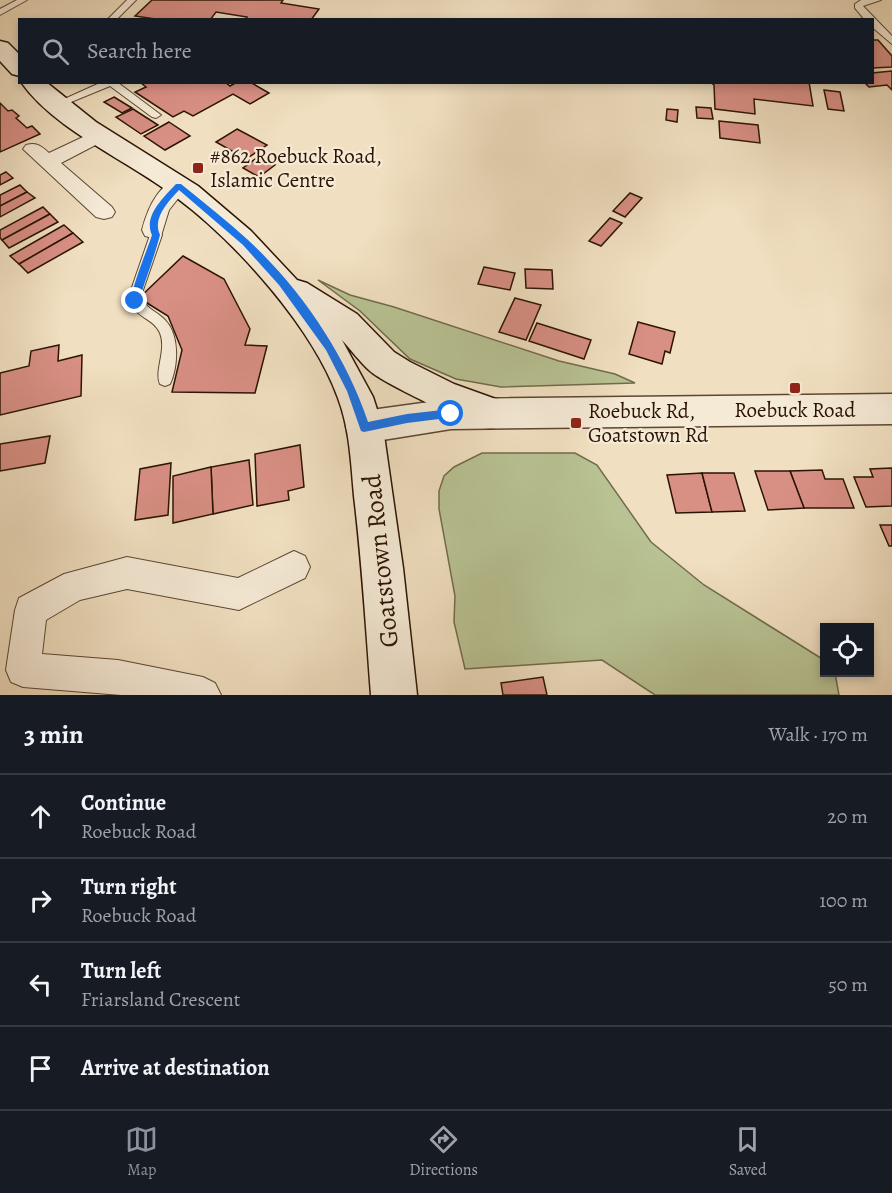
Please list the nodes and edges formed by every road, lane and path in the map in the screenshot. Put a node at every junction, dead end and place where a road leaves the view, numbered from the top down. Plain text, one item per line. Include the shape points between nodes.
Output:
1 (23, 0) edge
2 (132, 0) edge
3 (877, 0) edge
4 (0, 12) edge
5 (113, 18) edge
6 (868, 18) edge
7 (874, 24) edge
8 (892, 41) edge
9 (0, 48) edge
10 (18, 67) edge
11 (34, 84) edge
12 (108, 84) edge
13 (112, 84) edge
14 (56, 105) junction
15 (156, 115) dead end
16 (100, 135) junction
17 (178, 186) junction
18 (104, 212) dead end
19 (153, 230) joint
20 (282, 282) junction
21 (165, 380) dead end
22 (892, 409) edge
23 (491, 414) junction
24 (364, 428) junction
25 (294, 567) dead end
26 (203, 695) edge
27 (394, 695) edge

1 - 4 lane
2 - 5 lane
3 - 6 lane via 858,6
7 - 8 lane
9 - 10 main road
11 - 14 main road
12 - 14 lane
13 - 15 lane
14 - 16 main road
16 - 17 main road
16 - 18 street via 40,155
17 - 19 street via 159,208
17 - 20 main road via 246,243
19 - 21 lane via 156,235 135,301 143,313 164,327 170,352
20 - 23 main road via 346,323 382,362 442,394
20 - 24 main road via 329,348 352,390
22 - 23 main road
23 - 24 main road via 407,418
24 - 27 main road, Goatstown Road via 379,530
25 - 26 street via 239,594 127,573 75,585 31,610 23,670 118,677

